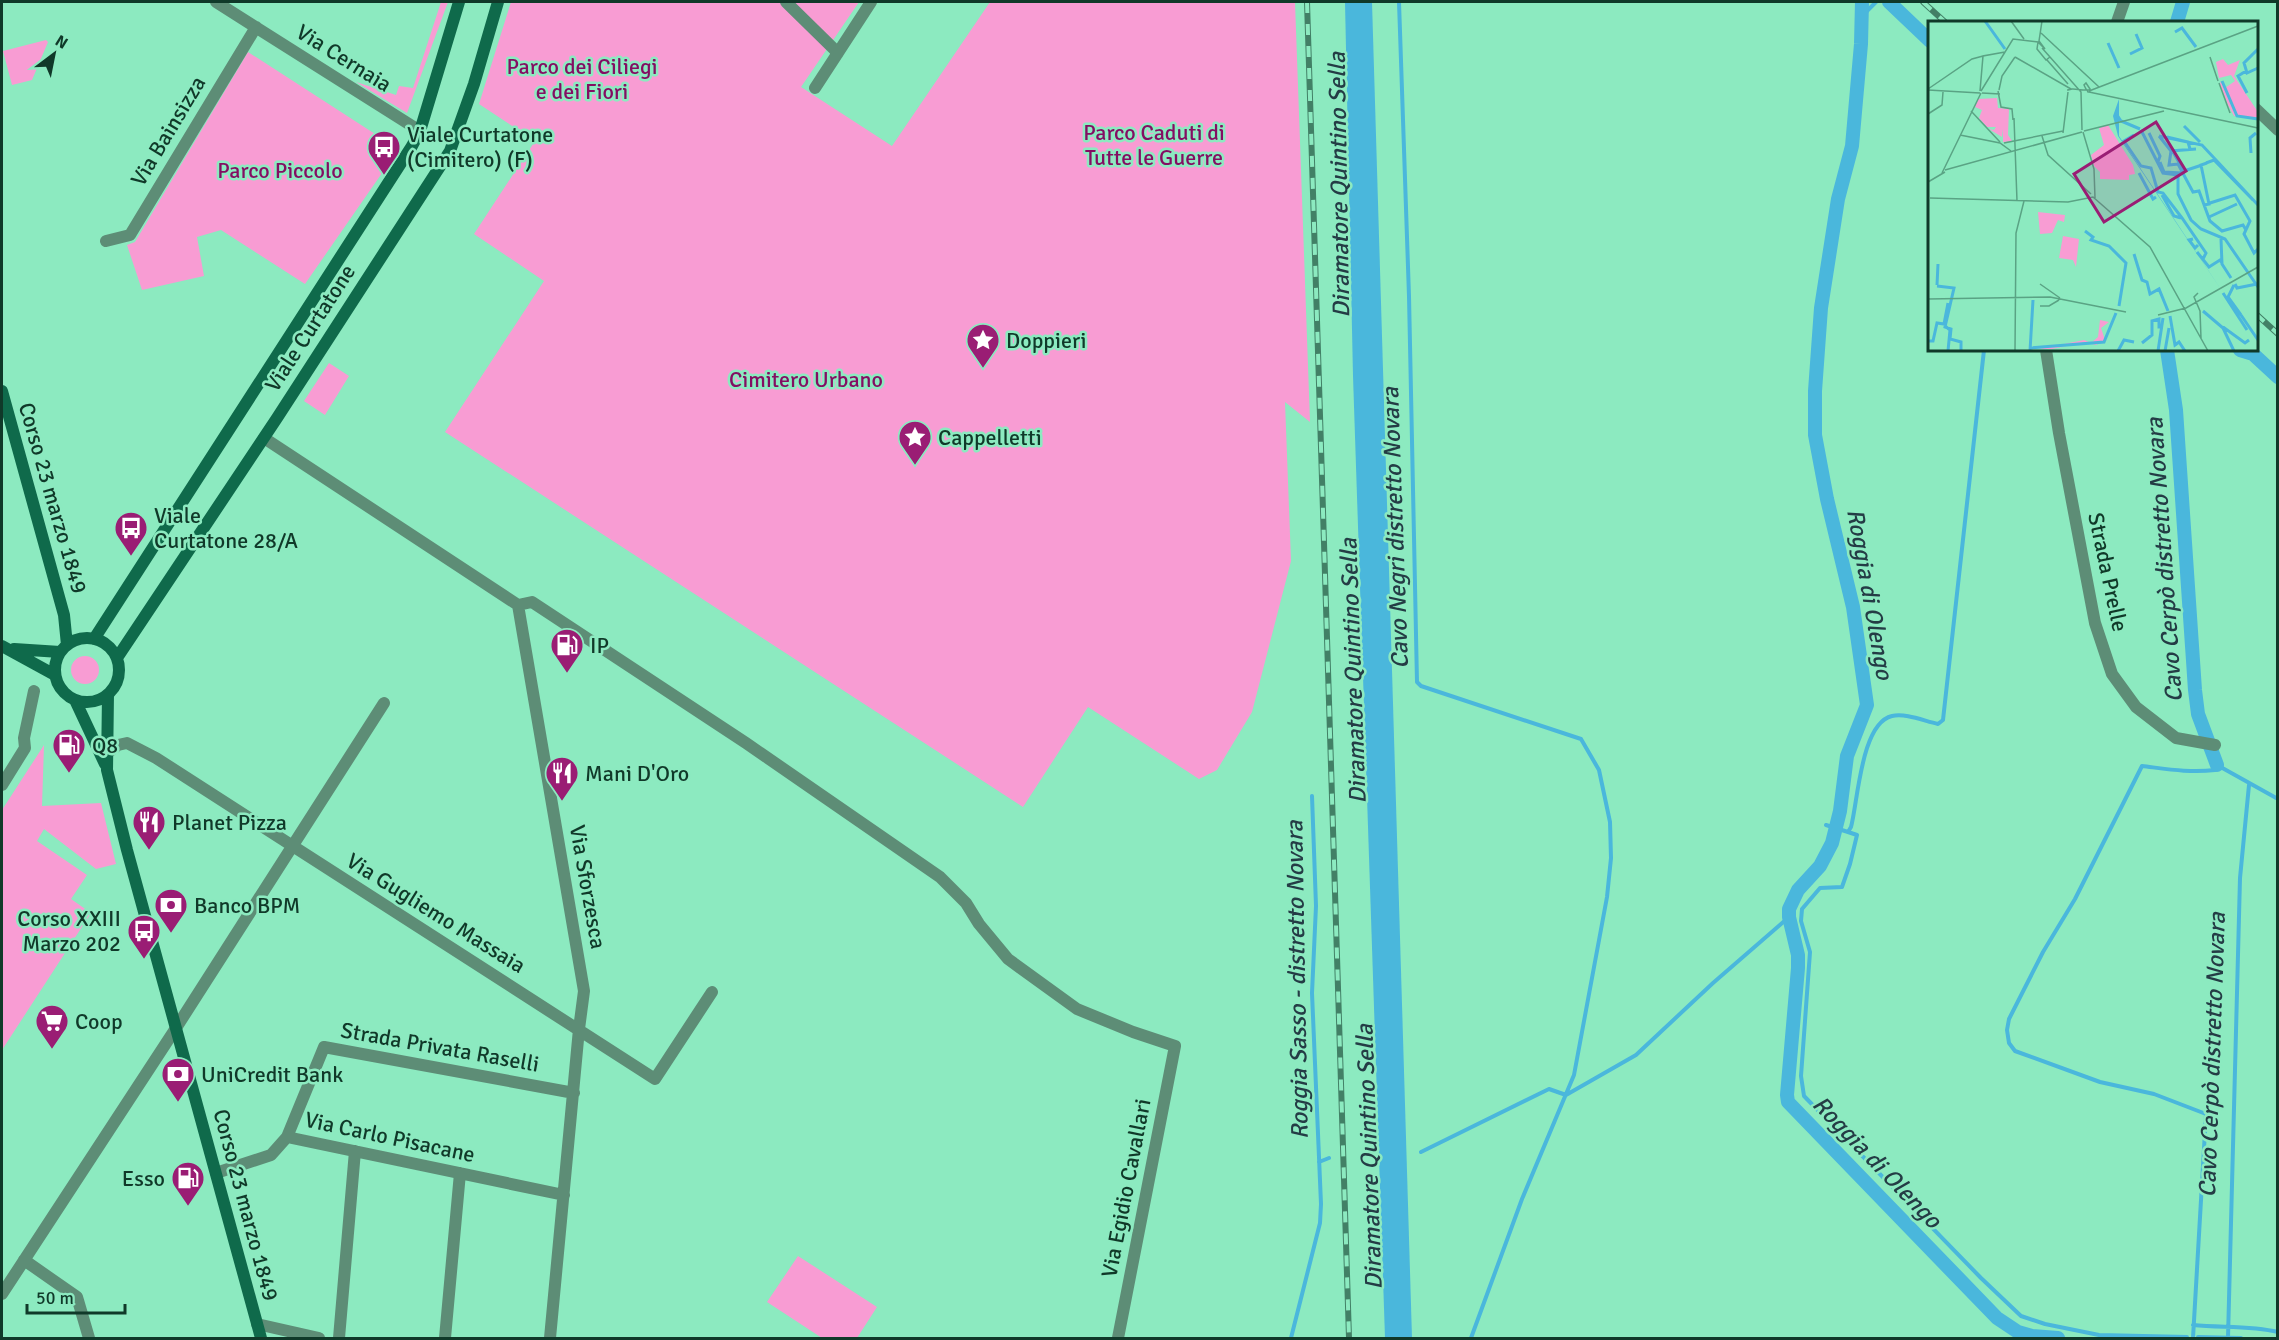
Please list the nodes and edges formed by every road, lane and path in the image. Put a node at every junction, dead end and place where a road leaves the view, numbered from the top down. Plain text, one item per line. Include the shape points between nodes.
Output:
1 (216, 2) edge
2 (459, 2) edge
3 (498, 2) edge
4 (786, 2) edge
5 (871, 2) edge
6 (2124, 2) edge
7 (2117, 21) edge
8 (256, 27) junction
9 (838, 53) junction
10 (815, 88) dead end
11 (2258, 111) edge
12 (2277, 130) edge
13 (420, 131) junction
14 (106, 241) dead end
15 (2046, 351) edge
16 (2, 391) edge
17 (264, 438) junction
18 (518, 605) junction
19 (64, 615) junction
20 (88, 639) junction
21 (5, 647) edge
22 (64, 648) junction
23 (117, 658) junction
24 (55, 675) junction
25 (34, 691) dead end
26 (108, 694) junction
27 (75, 700) junction
28 (384, 703) dead end
29 (2211, 745) dead end
30 (106, 754) junction
31 (107, 770) junction
32 (2, 784) edge
33 (293, 847) junction
34 (712, 992) dead end
35 (176, 1028) junction
36 (579, 1029) junction
37 (574, 1093) junction
38 (287, 1137) junction
39 (355, 1152) junction
40 (216, 1173) junction
41 (460, 1173) junction
42 (564, 1195) junction
43 (24, 1260) junction
44 (2, 1294) edge
45 (257, 1324) junction
46 (88, 1338) edge
47 (261, 1338) edge
48 (319, 1338) edge
49 (339, 1338) edge
50 (445, 1338) edge
51 (550, 1338) edge
52 (1118, 1338) edge

1 - 8 street, Via Cernaia
2 - 13 main road, Viale Curtatone
3 - 17 main road, Viale Curtatone via 450,151
4 - 9 street
5 - 9 street
6 - 7 street
8 - 13 street, Via Cernaia
8 - 14 street, Via Bainsizza via 130,235
9 - 10 street
11 - 12 street
13 - 20 main road, Viale Curtatone
15 - 29 street, Strada Prelle via 2094,623 2112,674 2136,707 2176,738
16 - 19 main road, Corso 23 marzo 1849
17 - 18 street
17 - 23 main road, Viale Curtatone
18 - 36 street, Via Sforzesca via 584,991
18 - 52 street, Via Egidio Cavallari via 532,602 940,877 966,903 1008,959 1077,1009 1175,1046
19 - 20 main road
19 - 22 main road
20 - 22 main road
20 - 23 main road via 111,649
21 - 22 main road
21 - 24 main road
22 - 24 main road
23 - 26 main road via 118,678
24 - 27 main road via 65,694
25 - 32 street via 25,748
26 - 27 main road via 92,702
26 - 30 main road, Corso 23 marzo 1849
27 - 31 main road, Corso 23 marzo 1849
28 - 33 street
30 - 31 main road, Corso 23 marzo 1849
30 - 33 street, Via Gugliemo Massaia via 127,743
31 - 35 main road, Corso 23 marzo 1849
33 - 35 street
33 - 36 street, Via Gugliemo Massaia
34 - 36 street, Via Gugliemo Massaia via 655,1079
35 - 40 main road, Corso 23 marzo 1849
35 - 43 street
36 - 37 street, Via Sforzesca
37 - 38 street, Strada Privata Raselli via 324,1047
37 - 42 street, Via Sforzesca
38 - 39 street, Via Carlo Pisacane
38 - 40 street, Via Carlo Pisacane via 271,1155
39 - 41 street, Via Carlo Pisacane
39 - 49 street
40 - 45 main road, Corso 23 marzo 1849
41 - 42 street, Via Carlo Pisacane
41 - 50 street
42 - 51 street, Via Sforzesca
43 - 44 street
43 - 46 street via 77,1297
45 - 47 main road, Corso 23 marzo 1849
45 - 48 street

